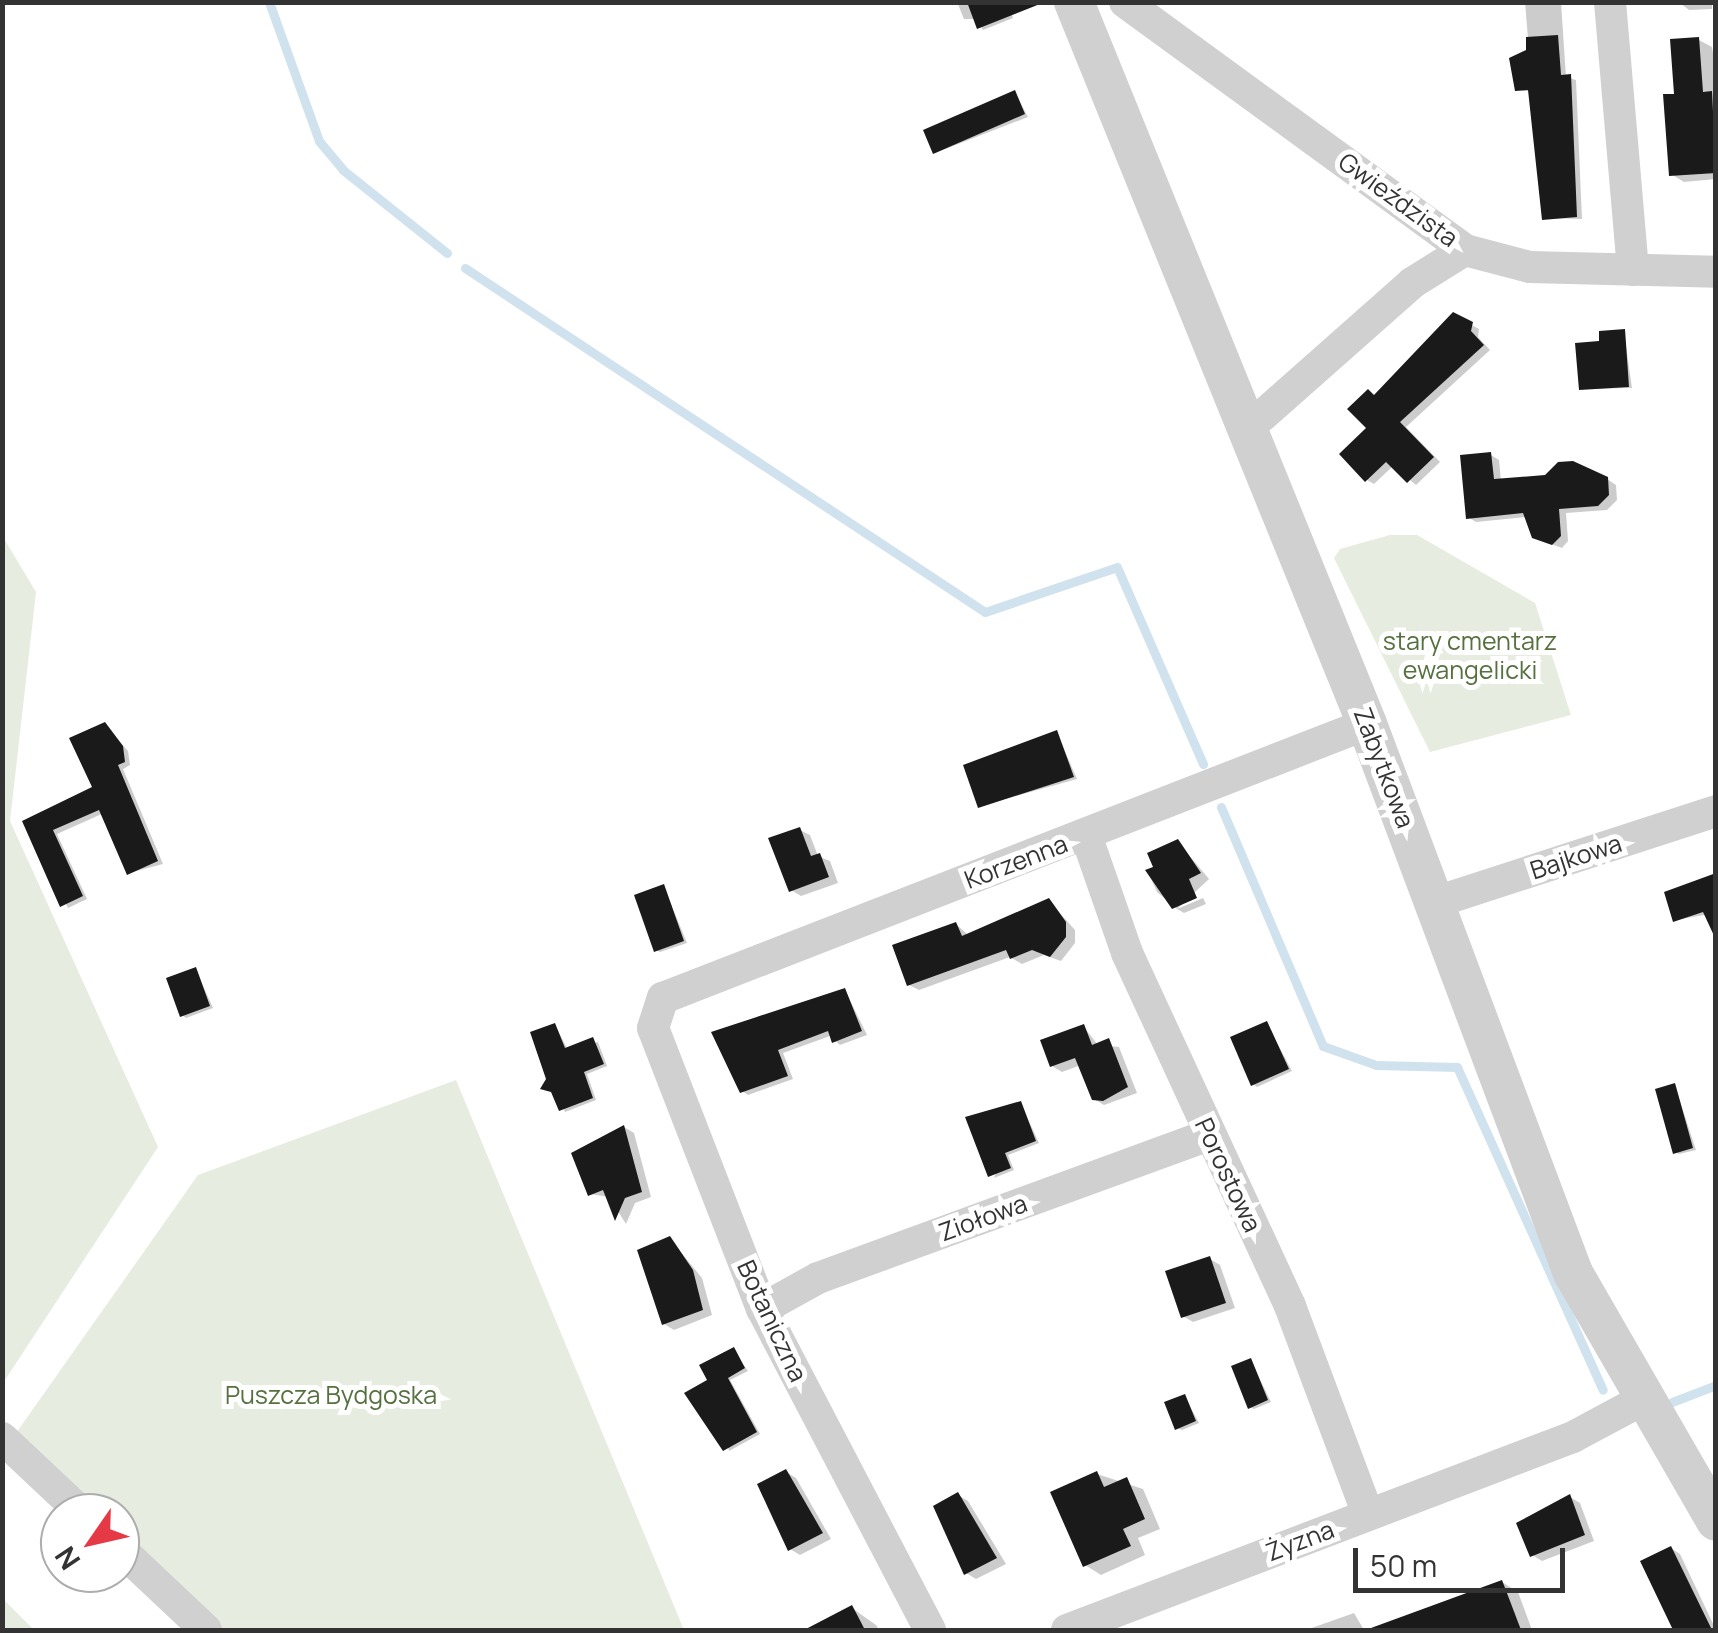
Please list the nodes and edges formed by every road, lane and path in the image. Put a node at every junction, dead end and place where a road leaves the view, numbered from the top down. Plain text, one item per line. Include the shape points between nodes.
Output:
1 (1074, 2) edge
2 (1125, 2) edge
3 (1610, 2) edge
4 (1465, 250) junction
5 (1633, 270) junction
6 (1716, 272) edge
7 (1246, 430) junction
8 (1367, 724) junction
9 (1716, 812) edge
10 (1086, 836) junction
11 (1436, 902) junction
12 (663, 998) joint
13 (1208, 1136) junction
14 (762, 1309) junction
15 (1642, 1400) junction
16 (2, 1438) edge
17 (61, 1493) edge
18 (1368, 1515) junction
19 (1716, 1521) edge
20 (140, 1568) edge
21 (206, 1630) edge
22 (930, 1630) edge
23 (1067, 1630) edge

1 - 7 street, Zabytkowa
2 - 4 street, Gwieździsta
3 - 5 street
4 - 5 street, Gwieździsta via 1530,267
4 - 7 street via 1412,283
5 - 6 street, Gwieździsta
7 - 8 street, Zabytkowa
8 - 10 street, Korzenna
8 - 11 street, Zabytkowa
9 - 11 street, Bajkowa
10 - 12 street, Korzenna
10 - 13 street, Porostowa via 1127,953
11 - 15 street, Zabytkowa via 1573,1273
12 - 14 street, Botaniczna via 654,1028
13 - 14 street, Ziołowa via 818,1278
13 - 18 street, Porostowa via 1290,1306
14 - 22 street, Botaniczna
15 - 18 street, Żyzna via 1573,1437
15 - 19 street, Zabytkowa
16 - 17 street
18 - 23 street, Żyzna
20 - 21 street

